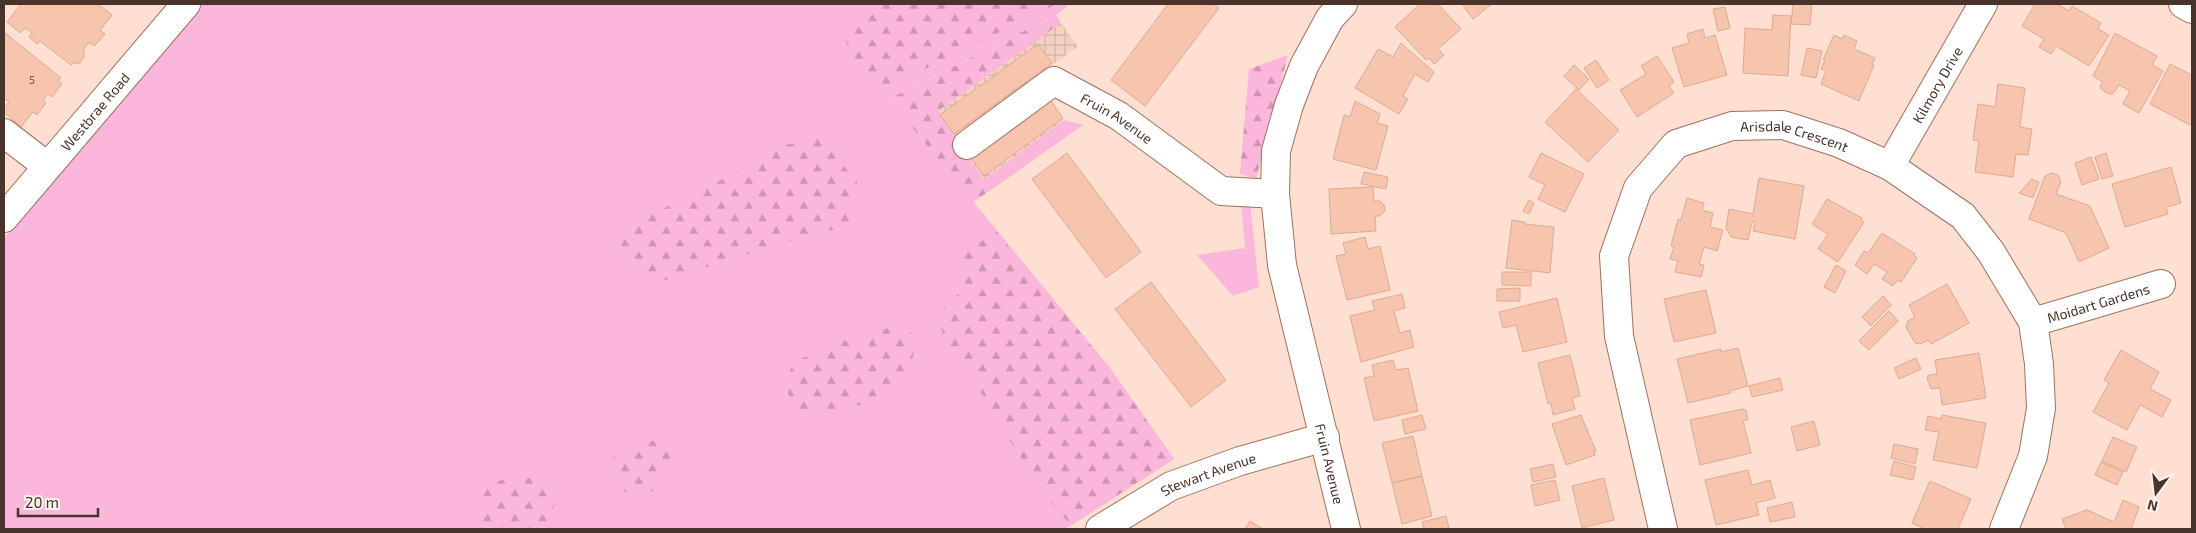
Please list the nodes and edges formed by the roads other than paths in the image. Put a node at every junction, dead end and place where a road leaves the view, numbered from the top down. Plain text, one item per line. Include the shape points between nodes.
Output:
1 (186, 4) edge
2 (1343, 4) edge
3 (1983, 4) edge
4 (2183, 4) edge
5 (2192, 9) edge
6 (4, 133) edge
7 (968, 145) dead end
8 (47, 166) junction
9 (1890, 166) junction
10 (1276, 194) junction
11 (4, 218) edge
12 (2162, 284) dead end
13 (2033, 322) junction
14 (1325, 436) junction
15 (1100, 529) edge
16 (1346, 529) edge
17 (1663, 529) edge
18 (2004, 529) edge

1 - 8 street, Westbrae Road
2 - 10 street, Fruin Avenue via 1330,18 1304,66 1289,105 1276,151
3 - 9 street, Kilmory Drive
4 - 5 street
6 - 8 street
7 - 10 street, Fruin Avenue via 1054,81 1119,116 1221,191
8 - 11 street, Westbrae Road
9 - 13 street, Arisdale Crescent via 1963,216 1991,252
9 - 17 street, Arisdale Crescent via 1839,143 1783,125 1732,126 1676,144 1638,188 1614,256 1619,336
10 - 14 street, Fruin Avenue via 1282,264
12 - 13 street, Moidart Gardens
13 - 18 street, Arisdale Crescent via 2040,364 2040,408 2032,456
14 - 15 street, Stewart Avenue via 1171,486
14 - 16 street, Fruin Avenue

